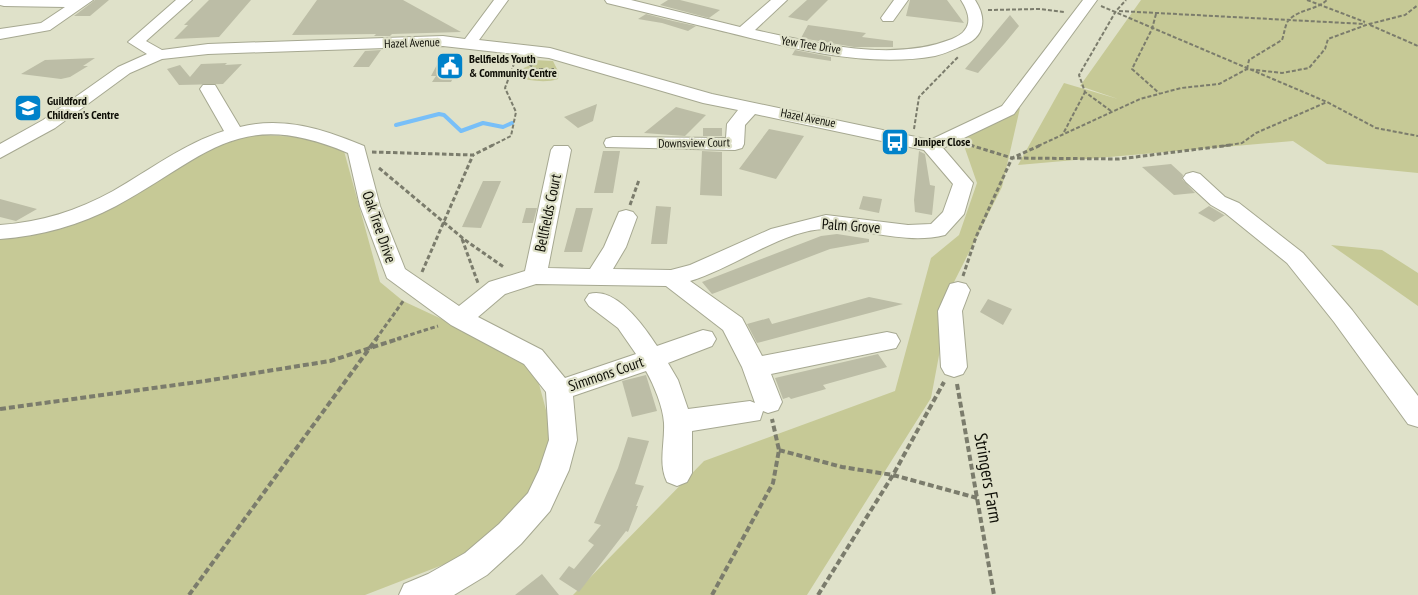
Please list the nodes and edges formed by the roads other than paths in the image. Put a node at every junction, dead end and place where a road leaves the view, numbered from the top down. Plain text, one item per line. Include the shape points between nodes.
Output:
1 (185, 0) edge
2 (501, 0) edge
3 (612, 0) edge
4 (780, 0) edge
5 (901, 0) edge
6 (4, 2) edge
7 (83, 2) edge
8 (653, 4) edge
9 (971, 5) edge
10 (1086, 5) edge
11 (888, 18) dead end
12 (28, 31) junction
13 (743, 32) junction
14 (0, 34) edge
15 (0, 42) edge
16 (469, 44) junction
17 (159, 55) junction
18 (209, 88) dead end
19 (750, 108) junction
20 (235, 134) junction
21 (613, 144) dead end
22 (931, 146) junction
23 (561, 150) dead end
24 (0, 152) edge
25 (1193, 178) dead end
26 (626, 217) road end
27 (0, 232) edge
28 (536, 273) junction
29 (671, 278) junction
30 (597, 289) junction
31 (958, 290) road end
32 (460, 318) junction
33 (703, 338) dead end
34 (887, 341) dead end
35 (654, 358) junction
36 (954, 367) road end
37 (755, 368) junction
38 (559, 390) junction
39 (1418, 416) edge
40 (678, 422) junction
41 (676, 474) dead end
42 (416, 595) edge

1 - 17 street via 136,42
2 - 16 street
3 - 8 street, Yew Tree Drive
4 - 13 street
5 - 11 street
6 - 7 street
7 - 12 street via 45,27
8 - 13 street, Yew Tree Drive
9 - 13 street, Yew Tree Drive via 978,22 973,34 926,54 891,56
10 - 22 street via 1008,110
12 - 14 street
12 - 15 street via 20,40
16 - 17 street, Hazel Avenue via 443,41 218,49
16 - 19 street, Hazel Avenue via 520,48 588,62 671,89
17 - 24 street, Hazel Avenue via 124,70 49,124
18 - 20 street
19 - 21 street, Downsview Court via 736,124 735,144
19 - 22 street, Hazel Avenue
20 - 27 street via 173,162 89,212 57,224
20 - 32 street, Oak Tree Drive via 269,128 318,134 357,150 370,206 395,272
22 - 29 street, Palm Grove via 963,183 953,214 937,230 908,232 826,222 808,225
23 - 28 street, Bellfields Court
25 - 39 lane via 1218,201 1232,208 1295,258
26 - 30 street
28 - 30 street, Palm Grove
28 - 32 street, Palm Grove via 497,288
29 - 30 street, Palm Grove
29 - 37 street via 733,324
30 - 35 street, Simmons Court
31 - 36 street via 950,311
32 - 38 street, Oak Tree Drive via 533,357
33 - 35 street
34 - 37 street
35 - 38 street, Simmons Court
35 - 40 street, Simmons Court via 674,401
37 - 40 street via 759,407
38 - 42 street via 562,440 554,470 539,502 476,564
40 - 41 street, Simmons Court

